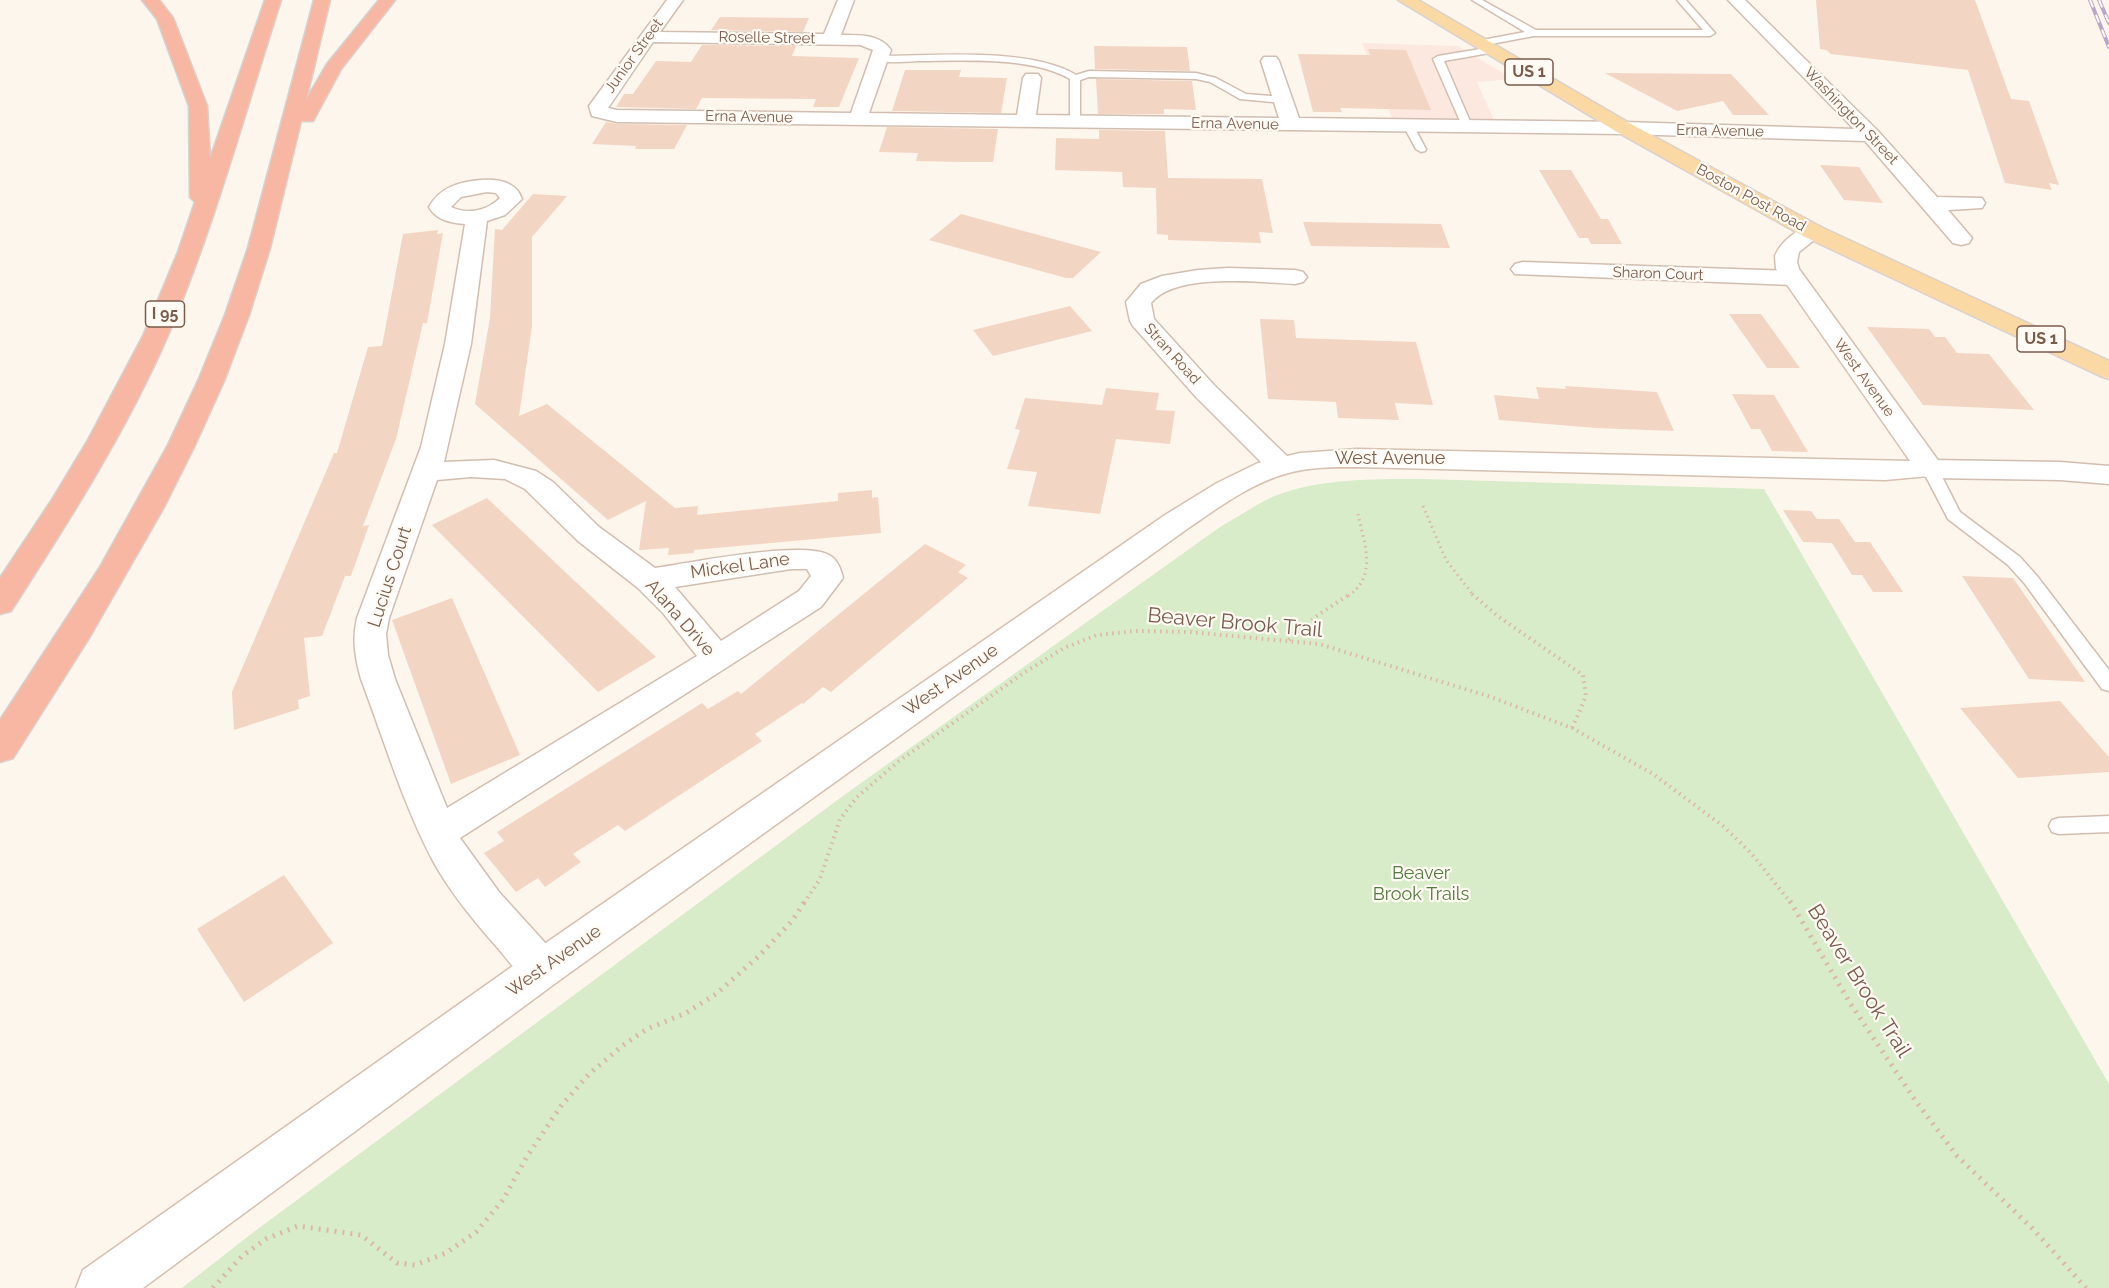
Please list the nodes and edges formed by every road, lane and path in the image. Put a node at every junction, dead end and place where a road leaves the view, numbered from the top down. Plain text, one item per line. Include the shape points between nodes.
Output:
1 (150, 0) edge
2 (273, 0) edge
3 (322, 0) edge
4 (387, 0) edge
5 (675, 0) edge
6 (846, 0) edge
7 (1406, 0) edge
8 (1476, 0) edge
9 (1681, 0) edge
10 (1736, 0) edge
11 (1534, 33) junction
12 (647, 37) junction
13 (831, 39) junction
14 (1486, 47) junction
15 (880, 55) junction
16 (1270, 61) dead end
17 (1032, 78) dead end
18 (1075, 78) junction
19 (1283, 100) junction
20 (599, 112) joint
21 (858, 118) junction
22 (1026, 121) junction
23 (1075, 122) junction
24 (1291, 124) junction
25 (1408, 125) junction
26 (1467, 126) junction
27 (1624, 128) junction
28 (1871, 135) junction
29 (1420, 149) dead end
30 (277, 179) junction
31 (1974, 203) dead end
32 (1933, 204) junction
33 (477, 217) dead end
34 (201, 218) junction
35 (1813, 232) junction
36 (1960, 238) dead end
37 (1523, 269) dead end
38 (1295, 277) dead end
39 (1793, 278) junction
40 (2109, 371) edge
41 (1281, 466) junction
42 (1930, 469) junction
43 (425, 473) junction
44 (2109, 475) edge
45 (1423, 506) dead end
46 (1358, 514) dead end
47 (647, 580) junction
48 (0, 603) edge
49 (1289, 640) junction
50 (718, 659) junction
51 (2109, 684) edge
52 (1572, 728) junction
53 (0, 748) edge
54 (2109, 824) edge
55 (2058, 826) dead end
56 (438, 833) junction
57 (542, 969) junction
58 (101, 1288) edge
59 (213, 1288) edge
60 (2086, 1288) edge

1 - 34 highway via 165,18 198,106
2 - 34 highway, I 95
3 - 30 highway
4 - 30 highway via 325,80
5 - 12 street, Junior Street
6 - 13 street
7 - 14 main road, Boston Post Road / US 1
8 - 11 lane
9 - 11 lane via 1710,33
10 - 28 street, Washington Street
11 - 14 lane
12 - 13 street, Roselle Street
12 - 20 street, Junior Street via 598,106
13 - 15 street, Roselle Street via 870,41 881,46
14 - 26 lane via 1438,59
14 - 27 main road, Boston Post Road / US 1
15 - 18 lane via 1001,60 1061,70
15 - 21 street
16 - 19 street
17 - 22 street
18 - 19 lane via 1089,74 1196,76 1213,80 1244,97
18 - 23 lane
19 - 24 street
20 - 21 street, Erna Avenue via 617,116
21 - 22 street, Erna Avenue
22 - 23 street, Erna Avenue
23 - 24 street, Erna Avenue
24 - 25 street, Erna Avenue
25 - 26 street, Erna Avenue
25 - 29 lane
26 - 27 street, Erna Avenue
27 - 28 street, Erna Avenue
27 - 35 main road, Boston Post Road / US 1
28 - 32 street, Washington Street
30 - 53 highway via 248,287 188,432 72,638
31 - 32 street
32 - 36 street, Washington Street
33 - 43 street, Lucius Court via 458,344 435,447
34 - 48 highway, I 95 via 174,293 132,385 67,500
35 - 39 street, West Avenue via 1785,253
35 - 40 main road, Boston Post Road / US 1
37 - 39 street, Sharon Court
38 - 41 street, Stran Road via 1205,275 1170,280 1149,290 1138,305 1142,321
39 - 42 street, West Avenue
41 - 42 street, West Avenue via 1327,459 1392,458
41 - 57 street, West Avenue via 1226,490 1176,522
42 - 44 street, West Avenue
42 - 51 lane via 1954,515 2014,561
43 - 47 street, Alana Drive via 499,470 531,480 580,527
43 - 56 street, Lucius Court via 373,618 370,655
45 - 52 path via 1457,578 1488,608 1583,675 1588,688 1585,706
46 - 49 path via 1368,564 1365,577 1353,592
47 - 50 street, Alana Drive
47 - 50 street, Mickel Lane via 791,559 823,564 827,578 810,599
49 - 52 path, Beaver Brook Trail via 1367,657
49 - 59 path, Beaver Brook Trail via 1136,631 1097,635 1064,648 899,761 857,797 840,819 820,879 792,921 716,994 686,1013 647,1029 589,1074 561,1106 503,1200 476,1232 446,1253 415,1265 398,1263 361,1235 298,1226 266,1239 242,1256
50 - 56 street, Alana Drive
52 - 60 path, Beaver Brook Trail via 1653,774 1723,826 1751,854 1786,896 1850,1004 1950,1147
54 - 55 lane
56 - 57 street, Lucius Court via 467,883
57 - 58 street, West Avenue

